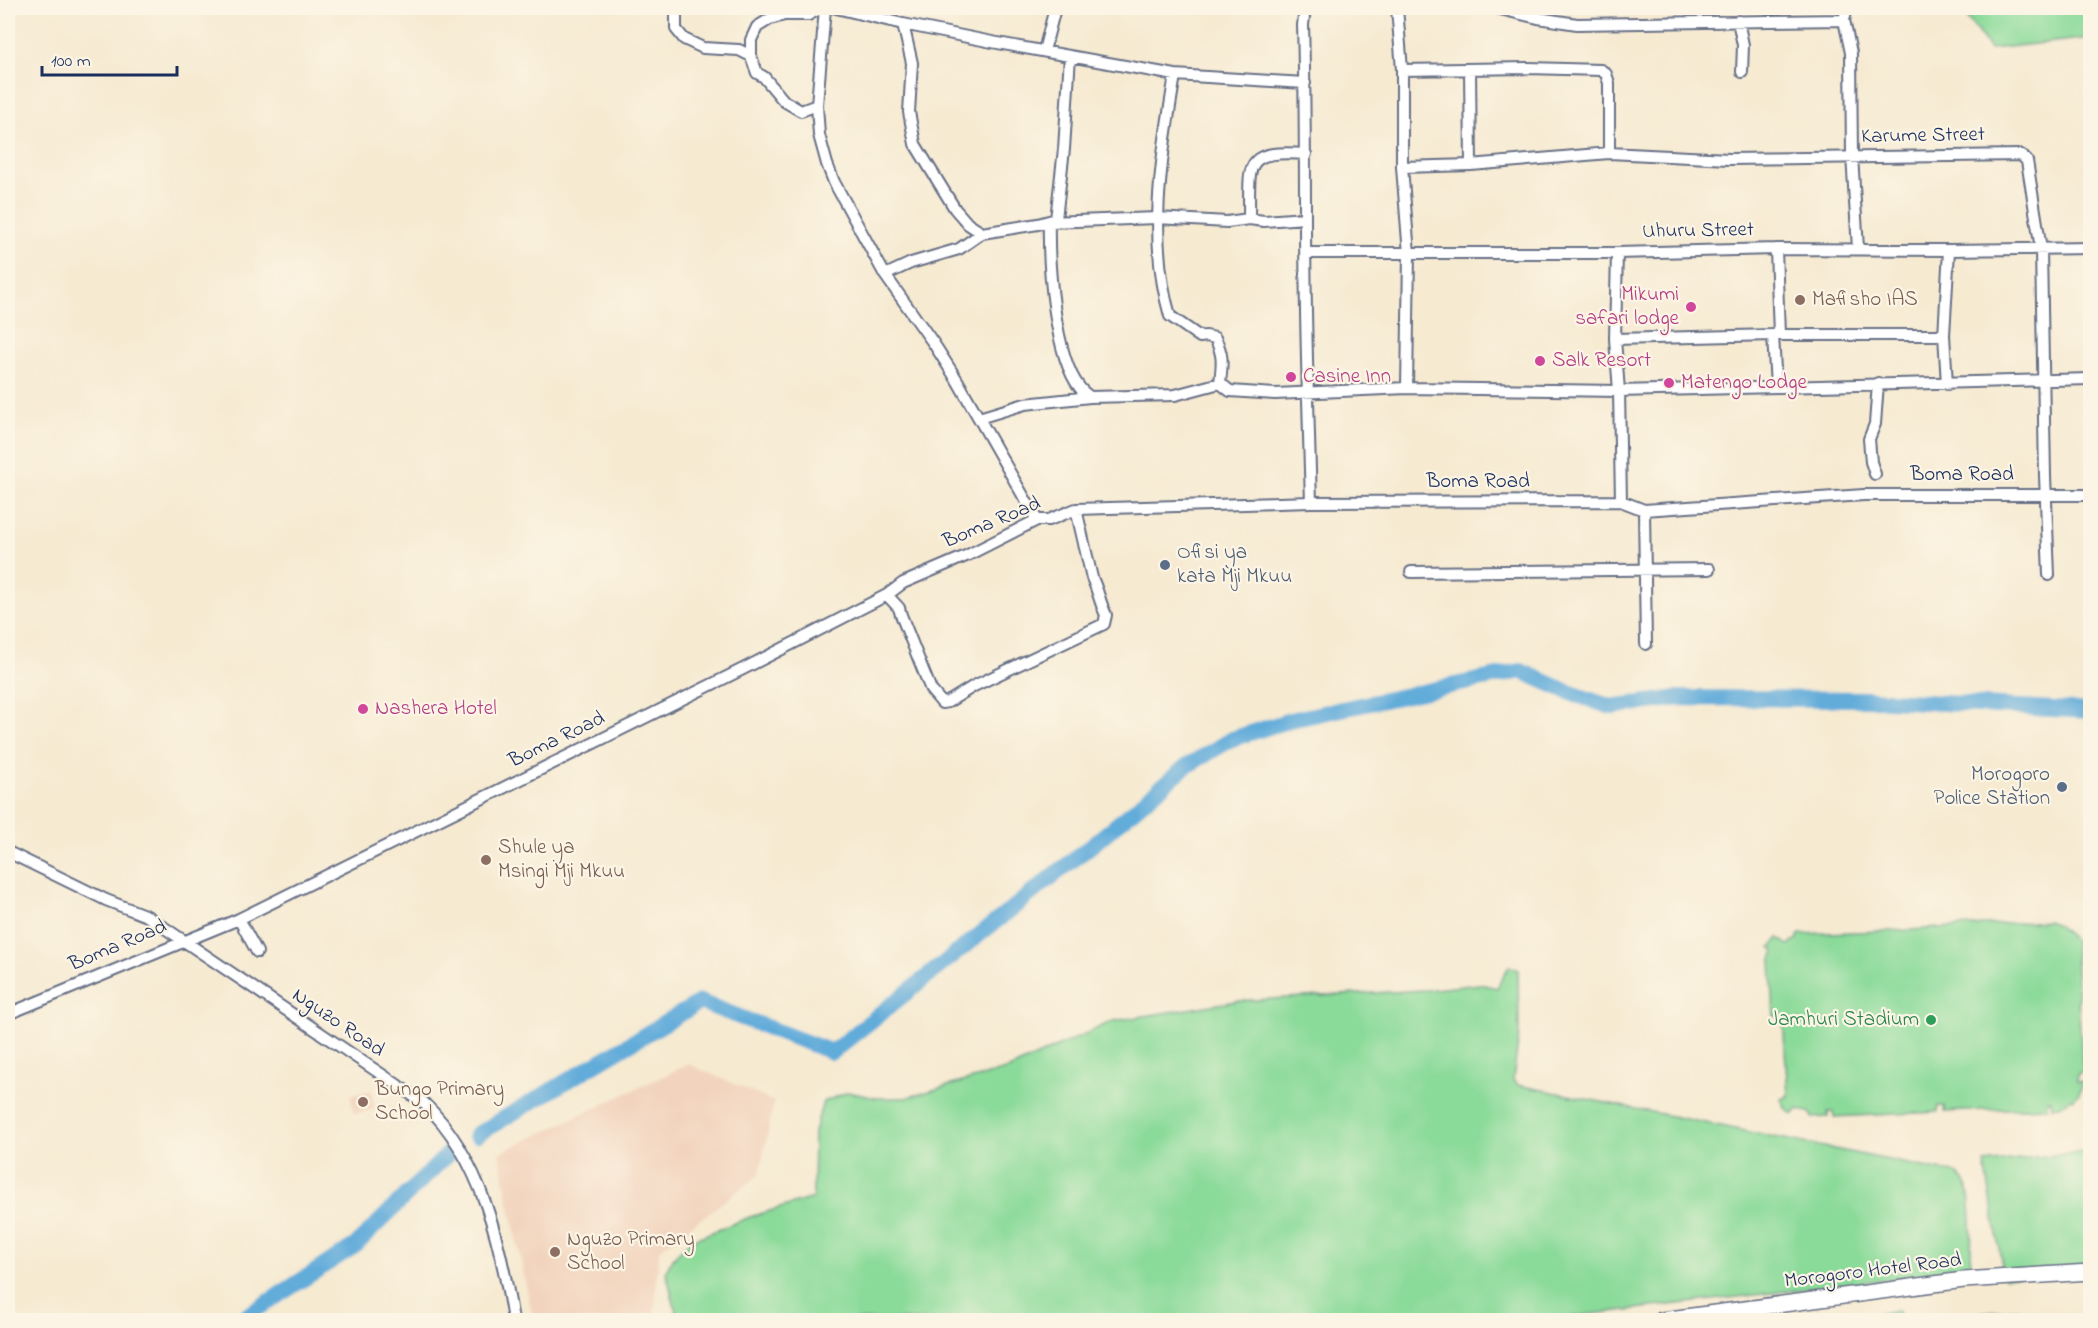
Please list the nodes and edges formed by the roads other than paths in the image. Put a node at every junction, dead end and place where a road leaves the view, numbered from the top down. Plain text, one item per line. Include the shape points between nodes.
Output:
1 (676, 8) edge
2 (823, 8) edge
3 (836, 8) edge
4 (1055, 8) edge
5 (1305, 8) edge
6 (1397, 8) edge
7 (1496, 8) edge
8 (1847, 8) edge
9 (1844, 20) junction
10 (1738, 21) junction
11 (903, 24) junction
12 (1044, 51) junction
13 (751, 56) junction
14 (1070, 56) junction
15 (1402, 69) junction
16 (1470, 69) junction
17 (1742, 72) dead end
18 (1175, 75) junction
19 (1305, 83) junction
20 (817, 105) junction
21 (1609, 153) junction
22 (1306, 154) junction
23 (1852, 156) junction
24 (1471, 165) junction
25 (1402, 167) junction
26 (1305, 218) junction
27 (1157, 219) junction
28 (1248, 219) junction
29 (1053, 220) junction
30 (982, 233) junction
31 (2091, 248) edge
32 (1776, 249) junction
33 (1858, 249) junction
34 (2041, 249) junction
35 (1949, 250) junction
36 (1617, 253) junction
37 (1306, 254) junction
38 (1409, 254) junction
39 (885, 275) junction
40 (1773, 335) junction
41 (1944, 335) junction
42 (1615, 339) junction
43 (1072, 375) junction
44 (2091, 379) edge
45 (2044, 381) junction
46 (1220, 383) junction
47 (1878, 383) junction
48 (1947, 384) junction
49 (1776, 387) junction
50 (1407, 388) junction
51 (1619, 391) junction
52 (1307, 392) junction
53 (1090, 397) junction
54 (1061, 400) junction
55 (979, 418) junction
56 (1875, 474) dead end
57 (2046, 494) junction
58 (2091, 495) edge
59 (1621, 501) junction
60 (1311, 502) junction
61 (1077, 509) junction
62 (1644, 510) junction
63 (1037, 520) junction
64 (1645, 569) junction
65 (1709, 569) dead end
66 (1410, 572) dead end
67 (2049, 575) dead end
68 (887, 595) junction
69 (1646, 644) dead end
70 (8, 852) edge
71 (239, 919) junction
72 (182, 941) junction
73 (257, 952) dead end
74 (8, 1014) edge
75 (2091, 1272) edge
76 (513, 1320) edge
77 (1662, 1320) edge

1 - 13 street via 676,29 684,39 703,48 739,50
2 - 13 street via 808,15 770,19 757,27 751,40
2 - 20 street
3 - 11 street
4 - 12 street
5 - 19 street
6 - 15 street
7 - 10 street via 1577,24
8 - 9 street
9 - 10 street
9 - 23 street via 1851,53
10 - 17 street via 1743,45
11 - 12 street
11 - 30 street via 912,63 909,112 915,144 955,209
12 - 14 street
13 - 20 street via 757,73 784,101 801,111
14 - 18 street
14 - 29 street via 1064,149
15 - 16 street
15 - 25 street
16 - 21 street via 1601,70 1609,83
16 - 24 street
18 - 19 street
18 - 27 street via 1160,167
19 - 22 street
20 - 39 street via 819,135 834,182
21 - 23 street, Karume Street via 1729,159
21 - 24 street, Karume Street
22 - 26 street
22 - 28 street via 1271,154 1256,160 1250,168
23 - 33 street
23 - 34 street, Karume Street via 2021,155 2027,161
24 - 25 street, Karume Street
25 - 38 street
26 - 28 street
26 - 37 street
27 - 28 street
27 - 29 street
27 - 46 street via 1159,261 1170,316 1200,337 1215,338 1223,358
29 - 30 street
29 - 43 street via 1049,244 1055,303 1062,349
30 - 39 street via 959,249
31 - 34 street, Uhuru Street
32 - 33 street, Uhuru Street
32 - 36 street, Uhuru Street
32 - 40 street via 1779,335
33 - 35 street, Uhuru Street
34 - 35 street, Uhuru Street
34 - 45 street, Karume Street
35 - 41 street
36 - 38 street, Uhuru Street
36 - 42 street
37 - 38 street, Uhuru Street
37 - 52 street
38 - 50 street
39 - 55 street via 934,344
40 - 41 street
40 - 42 street
40 - 49 street
41 - 48 street
42 - 51 street
43 - 53 street via 1080,390
43 - 54 street via 1071,388
44 - 45 street
45 - 48 street
45 - 57 street, Karume Street
46 - 52 street via 1230,391
46 - 53 street via 1174,395
47 - 48 street
47 - 49 street
47 - 56 street via 1875,424 1869,440
49 - 51 street
50 - 51 street
50 - 52 street
51 - 59 street
52 - 60 street
53 - 54 street
54 - 55 street via 1025,404
55 - 63 street
57 - 58 street, Boma Road
57 - 62 street, Boma Road via 1863,495
57 - 67 street, Karume Street
59 - 60 street, Boma Road
59 - 62 street, Boma Road
60 - 61 street, Boma Road
61 - 63 street, Boma Road via 1049,520
61 - 68 street via 1092,578 1106,615 1104,624 948,702 942,703 931,690 899,608
62 - 64 street
63 - 68 street, Boma Road via 903,583
64 - 65 street
64 - 66 street
64 - 69 street
68 - 71 street, Boma Road
70 - 72 street, Nguzo Road via 147,916
71 - 72 street, Boma Road
71 - 73 street
72 - 74 street, Boma Road
72 - 76 street, Nguzo Road via 434,1113 463,1155 494,1226
75 - 77 street, Morogoro Hotel Road via 1964,1280

